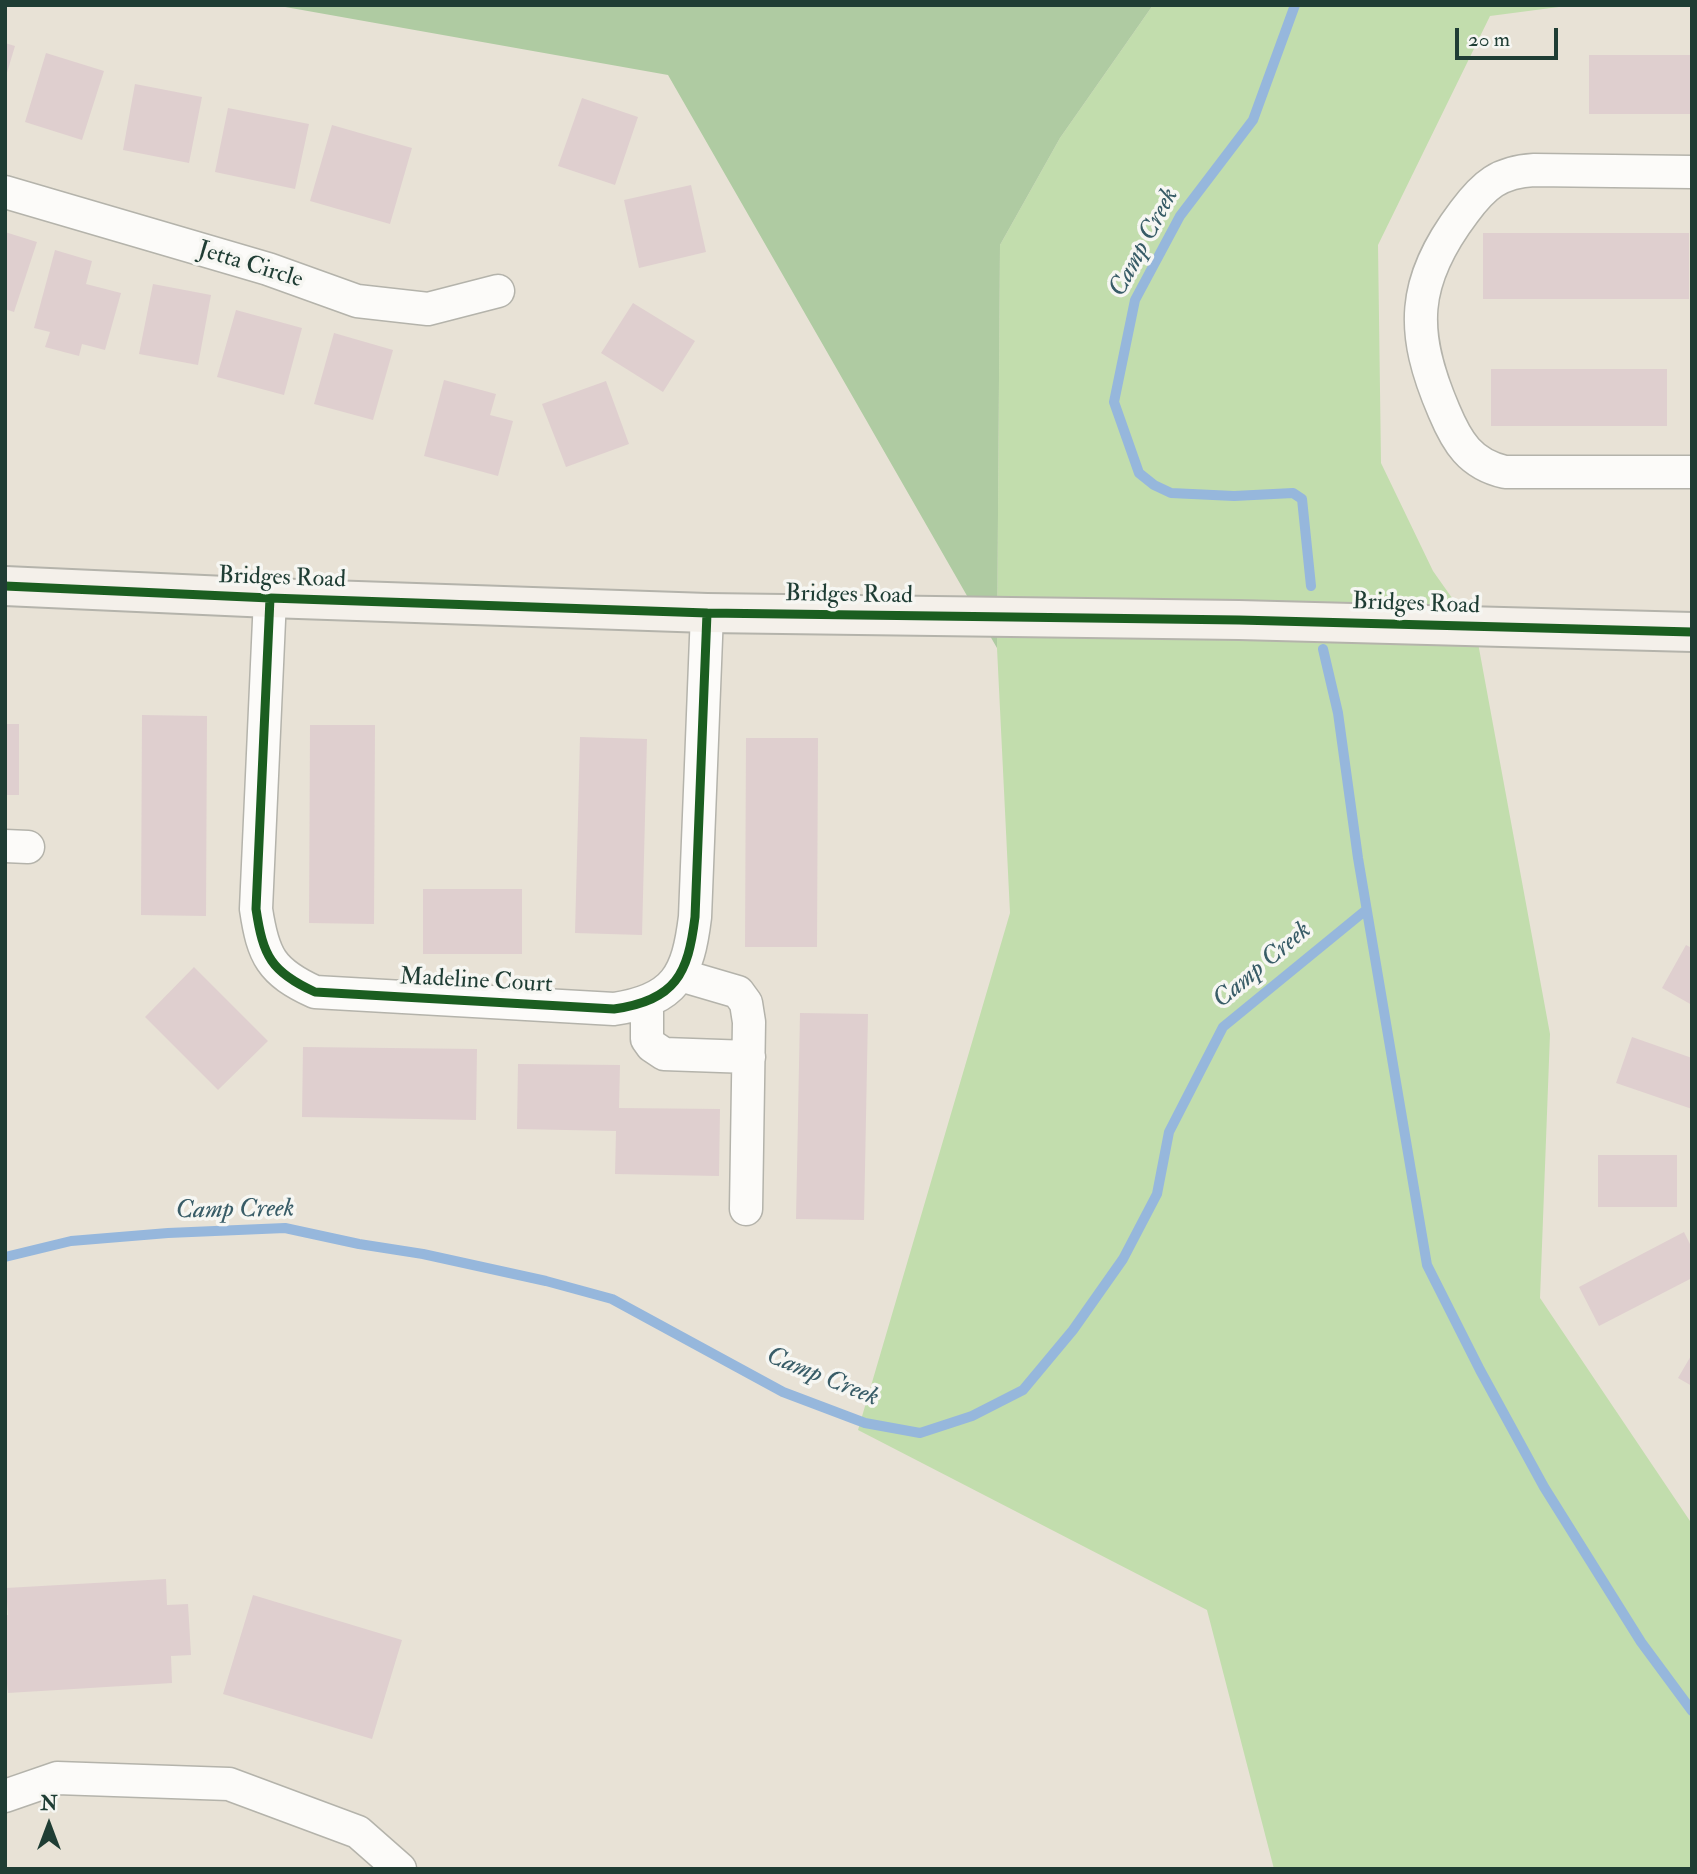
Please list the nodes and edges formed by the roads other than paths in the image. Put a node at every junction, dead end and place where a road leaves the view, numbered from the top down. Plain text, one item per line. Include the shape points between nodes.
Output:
1 (1692, 172) edge
2 (5, 192) edge
3 (498, 290) dead end
4 (1692, 472) edge
5 (5, 586) edge
6 (270, 598) junction
7 (707, 613) junction
8 (1692, 632) edge
9 (680, 975) junction
10 (647, 1001) junction
11 (748, 1057) junction
12 (746, 1209) dead end
13 (5, 1796) edge
14 (400, 1869) edge

1 - 4 street via 1534,170 1502,176 1479,193 1445,238 1426,284 1421,314 1429,377 1454,436 1484,466 1505,472
2 - 3 street, Jetta Circle via 268,269 357,301 428,309
5 - 6 street, Bridges Road
6 - 7 street, Bridges Road
6 - 10 street, Madeline Court via 256,909 271,962 291,981 315,992 614,1009
7 - 8 street, Bridges Road
7 - 9 street via 695,916 691,950
9 - 10 street, Madeline Court
9 - 11 street via 738,992 746,1003
10 - 11 street via 647,1039 664,1055
11 - 12 street
13 - 14 street via 57,1778 229,1784 358,1832

